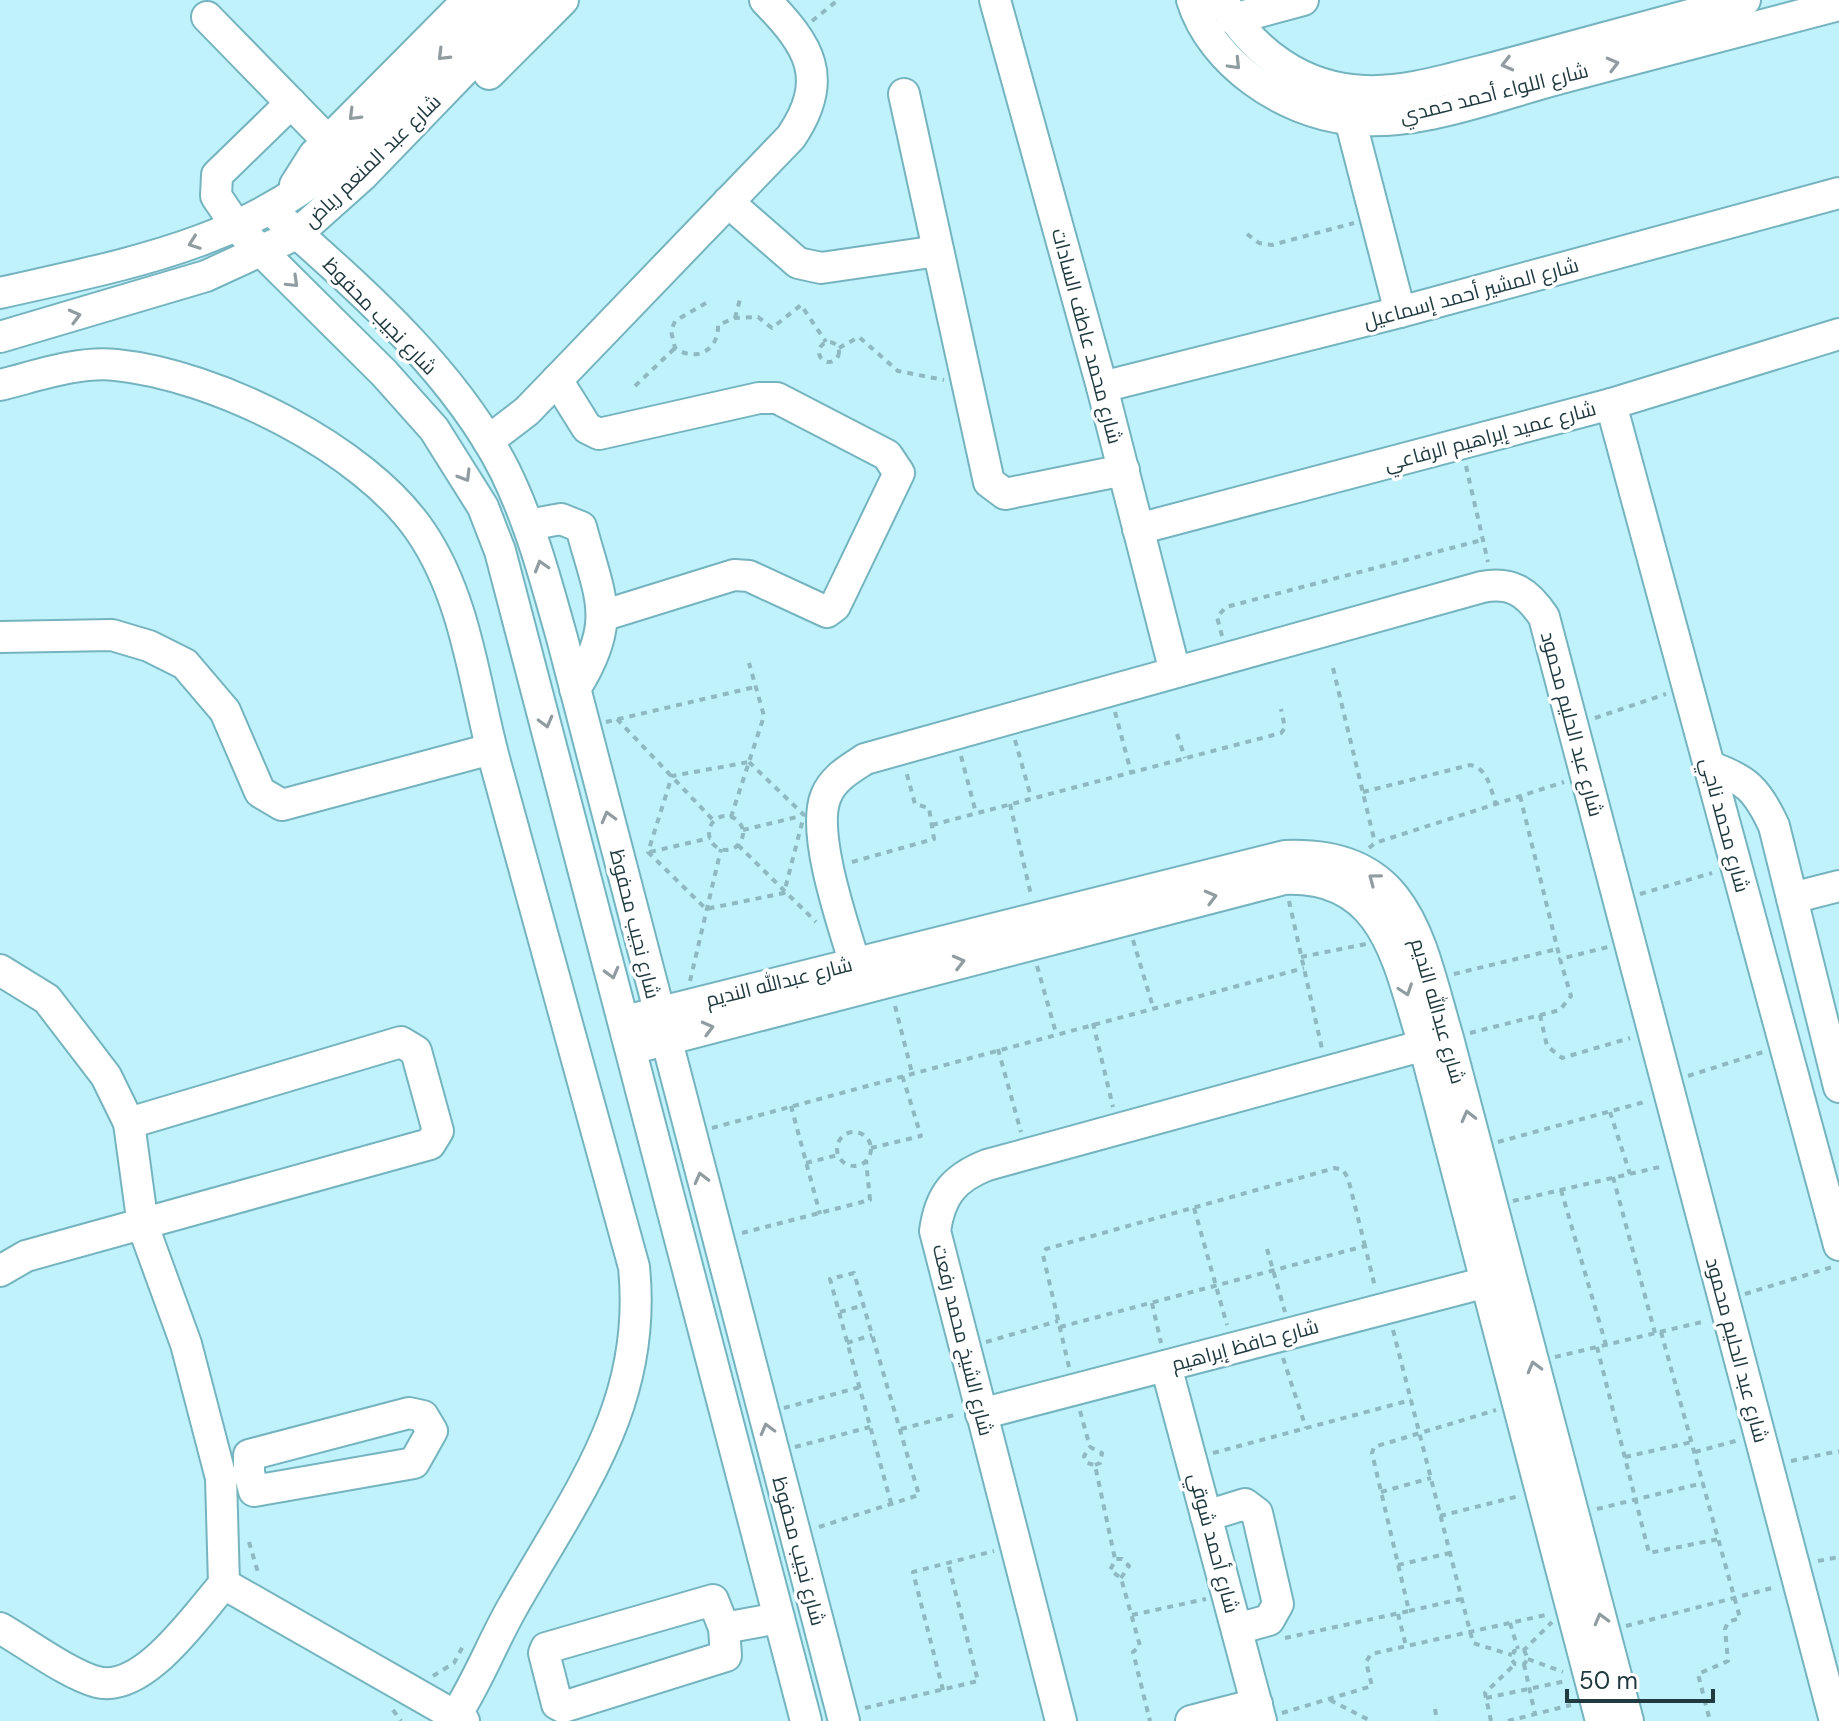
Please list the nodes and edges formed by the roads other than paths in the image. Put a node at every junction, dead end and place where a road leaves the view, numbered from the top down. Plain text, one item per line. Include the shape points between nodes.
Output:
1 (468, 0) edge
2 (498, 0) edge
3 (532, 0) edge
4 (563, 0) edge
5 (765, 0) edge
6 (995, 0) edge
7 (1192, 0) edge
8 (1303, 0) edge
9 (1745, 0) edge
10 (1839, 5) edge
11 (1228, 9) edge
12 (207, 17) dead end
13 (1663, 23) edge
14 (904, 94) dead end
15 (291, 103) junction
16 (1350, 119) junction
17 (328, 141) junction
18 (1839, 193) edge
19 (728, 202) junction
20 (281, 204) junction
21 (237, 227) junction
22 (298, 232) junction
23 (938, 251) junction
24 (263, 252) junction
25 (0, 293) edge
26 (1400, 312) junction
27 (1839, 334) edge
28 (0, 337) edge
29 (557, 380) junction
30 (0, 385) edge
31 (1102, 387) junction
32 (1611, 404) junction
33 (488, 441) junction
34 (1124, 470) junction
35 (528, 525) junction
36 (1138, 529) junction
37 (605, 615) junction
38 (0, 637) edge
39 (1175, 672) junction
40 (575, 689) junction
41 (491, 749) junction
42 (1708, 766) junction
43 (1839, 886) edge
44 (1792, 898) junction
45 (1034, 931) junction
46 (0, 970) edge
47 (869, 977) junction
48 (669, 1020) junction
49 (629, 1035) junction
50 (1436, 1042) junction
51 (1839, 1087) edge
52 (129, 1123) junction
53 (143, 1226) junction
54 (1838, 1236) edge
55 (0, 1271) edge
56 (1498, 1279) junction
57 (1166, 1366) junction
58 (980, 1411) junction
59 (235, 1475) junction
60 (1206, 1516) junction
61 (224, 1584) junction
62 (779, 1618) junction
63 (0, 1628) edge
64 (724, 1628) junction
65 (1239, 1638) junction
66 (1592, 1712) edge
67 (1260, 1715) edge
68 (843, 1717) edge
69 (458, 1719) edge
70 (806, 1721) edge
71 (1061, 1721) edge
72 (1191, 1721) edge
73 (1628, 1721) edge
74 (1835, 1721) edge

1 -> 17 street
2 -> 20 street, شارع عبد المنعم رياض via 344,156
3 - 22 street, شارع عبد المنعم رياض via 363,175
4 - 22 street via 336,227
5 - 19 street via 798,33 808,53 811,97 804,119
6 - 31 street, شارع محمد عاطف السادات
7 -> 16 street, شارع اللواء أحمد حمدي via 1217,46 1249,78 1285,99
8 - 11 street
9 - 13 street, شارع اللواء أحمد حمدي
10 - 13 street, شارع اللواء أحمد حمدي
13 -> 11 street, شارع اللواء أحمد حمدي via 1466,74 1364,91 1328,86 1264,55
12 - 15 street
16 -> 13 street, شارع اللواء أحمد حمدي via 1418,115
14 - 23 street
15 - 17 street
15 - 21 street, شارع نجيب محفوظ via 217,175 216,196
16 - 26 street
17 - 20 street
18 - 26 street, شارع المشير أحمد إسماعيل
19 - 23 street via 798,263 821,268
19 - 29 street
20 - 21 street, شارع عبد المنعم رياض
20 - 22 street, شارع نجيب محفوظ
21 - 24 street, شارع نجيب محفوظ
21 -> 25 street, شارع عبد المنعم رياض via 141,260
22 - 24 street, شارع عبد المنعم رياض
22 - 33 street, شارع نجيب محفوظ via 413,346
23 - 34 street via 994,489 1005,494
28 -> 24 street, شارع عبد المنعم رياض via 150,296
24 -> 49 street, شارع نجيب محفوظ via 434,429 483,507 500,551
26 - 31 street, شارع المشير أحمد إسماعيل
27 - 32 street, شارع عميد إبراهيم الرفاعي
29 - 33 street
29 - 37 street via 587,428 599,434 777,398 887,455 899,473 832,610 823,613 749,576 734,575
30 - 41 street via 78,367 142,370 274,413 341,455 397,501 436,556 469,645
31 - 34 street, شارع محمد عاطف السادات
32 - 36 street, شارع عميد إبراهيم الرفاعي
32 - 42 street, شارع محمد ناجي
33 - 35 street, شارع نجيب محفوظ
34 - 36 street, شارع محمد عاطف السادات
35 - 37 street via 561,519 581,527
40 -> 35 street, شارع نجيب محفوظ
36 - 39 street, شارع محمد عاطف السادات
37 - 40 street via 596,649
38 - 41 street via 112,635 185,664 225,711 260,792 282,805
39 - 47 street via 865,759 839,776 813,813
39 - 74 street, شارع عبد الحليم محمود via 1494,584 1531,596 1544,617
48 -> 40 street, شارع نجيب محفوظ via 619,859
41 - 69 street via 634,1267 638,1308 623,1399 606,1442 488,1651
42 - 44 street via 1738,776 1761,797
42 - 54 street, شارع محمد ناجي
43 - 44 street
44 - 51 street
45 - 47 street, شارع عبدالله النديم
45 -> 50 street, شارع عبدالله النديم via 1127,919 1284,879 1313,878 1341,886 1363,902 1389,939
50 -> 45 street, شارع عبدالله النديم via 1431,979 1408,916 1380,881 1351,863 1317,855 1261,861
46 - 52 street via 47,999 106,1076
47 - 48 street, شارع عبدالله النديم
48 - 49 street, شارع عبدالله النديم
68 -> 48 street, شارع نجيب محفوظ via 690,1134
49 - 62 street, شارع نجيب محفوظ
50 - 56 street, شارع عبدالله النديم
56 -> 50 street, شارع عبدالله النديم via 1491,1206 1476,1147
50 - 58 street, شارع الشيخ محمد رفعت via 966,1173 938,1208 935,1231
52 - 53 street
52 - 53 street via 401,1042 416,1051 438,1126 430,1144
53 - 55 street via 26,1256
53 - 59 street
56 - 57 street, شارع حافظ إبراهيم
56 - 66 street, شارع عبدالله النديم via 1517,1404
73 -> 56 street, شارع عبدالله النديم via 1533,1363
57 - 58 street, شارع حافظ إبراهيم
57 - 60 street, شارع أحمد شوقي
58 - 71 street, شارع الشيخ محمد رفعت
59 - 59 street via 258,1492 414,1463 432,1431 423,1416 409,1413 249,1455
59 - 61 street
60 - 65 street, شارع أحمد شوقي
60 - 65 street via 1245,1504 1257,1513 1278,1604 1269,1620
61 - 63 street via 150,1668 107,1683 88,1678
61 - 69 street
62 - 64 street
62 - 70 street, شارع نجيب محفوظ
64 - 64 street via 713,1600 546,1648 557,1704 563,1707 726,1656
65 - 67 street, شارع أحمد شوقي
67 - 72 street

